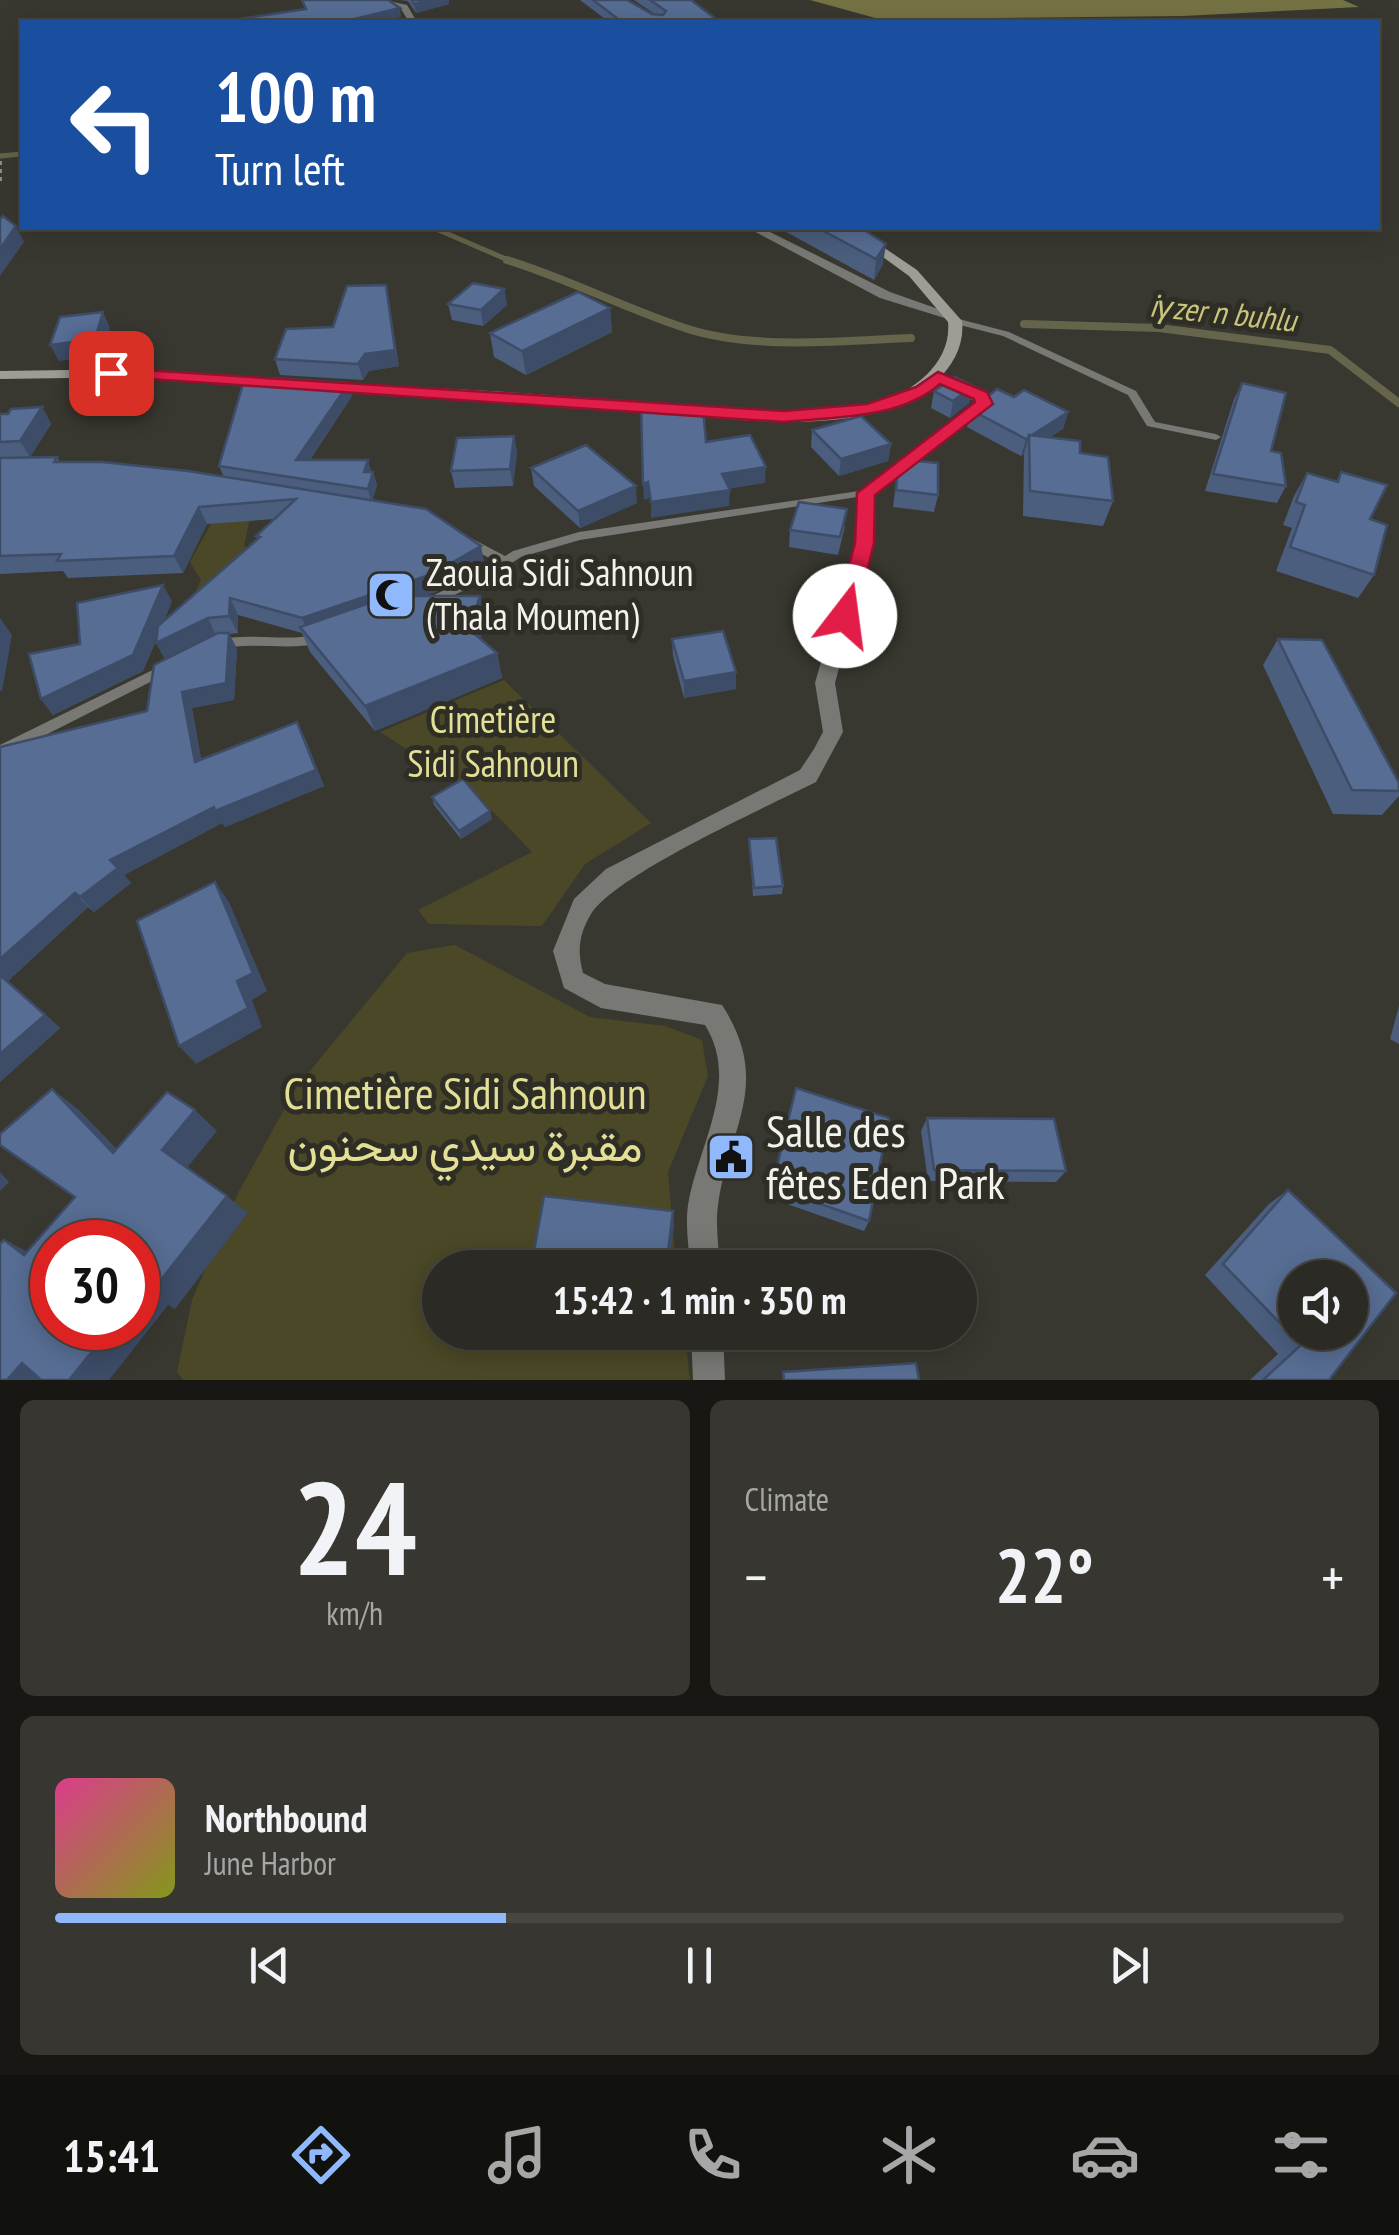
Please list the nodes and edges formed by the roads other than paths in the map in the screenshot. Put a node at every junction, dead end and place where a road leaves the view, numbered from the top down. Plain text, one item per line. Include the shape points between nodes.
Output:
1 (388, 0) edge
2 (412, 20) edge
3 (758, 230) edge
4 (851, 230) edge
5 (954, 323) junction
6 (0, 374) edge
7 (940, 374) junction
8 (1216, 437) dead end
9 (866, 493) junction
10 (452, 531) edge
11 (505, 562) junction
12 (423, 604) edge
13 (341, 632) edge
14 (207, 649) edge
15 (175, 664) edge
16 (0, 752) edge
17 (703, 1250) edge
18 (708, 1350) edge
19 (709, 1380) edge

1 - 2 street
3 - 5 street
4 - 5 main road via 913,273
5 - 7 main road
5 - 8 lane via 1006,334 1132,394 1151,424
6 - 7 main road via 138,374 784,416 884,405 922,390
7 - 9 street via 984,404
9 - 11 lane via 579,536
9 - 17 street via 864,543 825,683 833,732 808,776 614,876 582,907 565,951 573,980 601,996 712,1014 729,1033 735,1083 702,1207
10 - 11 lane
11 - 12 lane
13 - 14 lane via 309,644 273,638
15 - 16 lane
18 - 19 street

